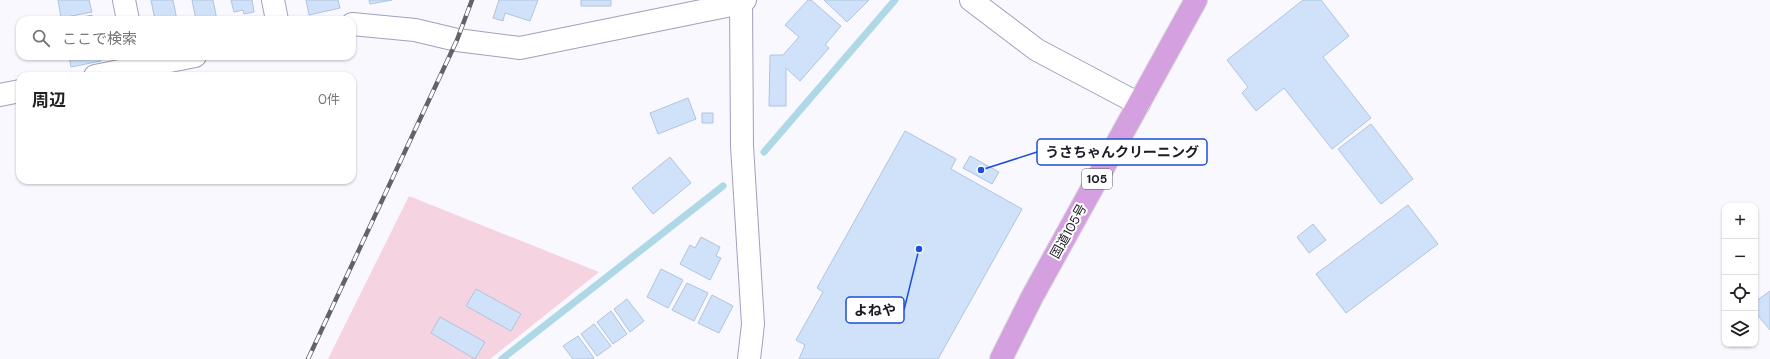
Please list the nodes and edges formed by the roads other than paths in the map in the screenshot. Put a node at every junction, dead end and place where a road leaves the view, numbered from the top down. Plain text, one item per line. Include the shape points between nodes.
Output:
1 (124, 0) edge
2 (273, 0) edge
3 (971, 0) edge
4 (1196, 0) edge
5 (742, 1) edge
6 (127, 16) edge
7 (277, 16) edge
8 (356, 24) edge
9 (156, 60) edge
10 (137, 62) edge
11 (107, 72) edge
12 (16, 92) edge
13 (0, 95) edge
14 (1139, 104) junction
15 (749, 359) edge
16 (1001, 359) edge

1 - 6 street
2 - 7 street
3 - 14 street via 1037,50
4 - 14 highway, 国道105号 / 105
5 - 8 street via 520,48 458,40 415,30
5 - 15 street via 742,146 753,324
9 - 10 street
10 - 11 street
12 - 13 street
14 - 16 highway, 国道105号 / 105 via 1032,296

